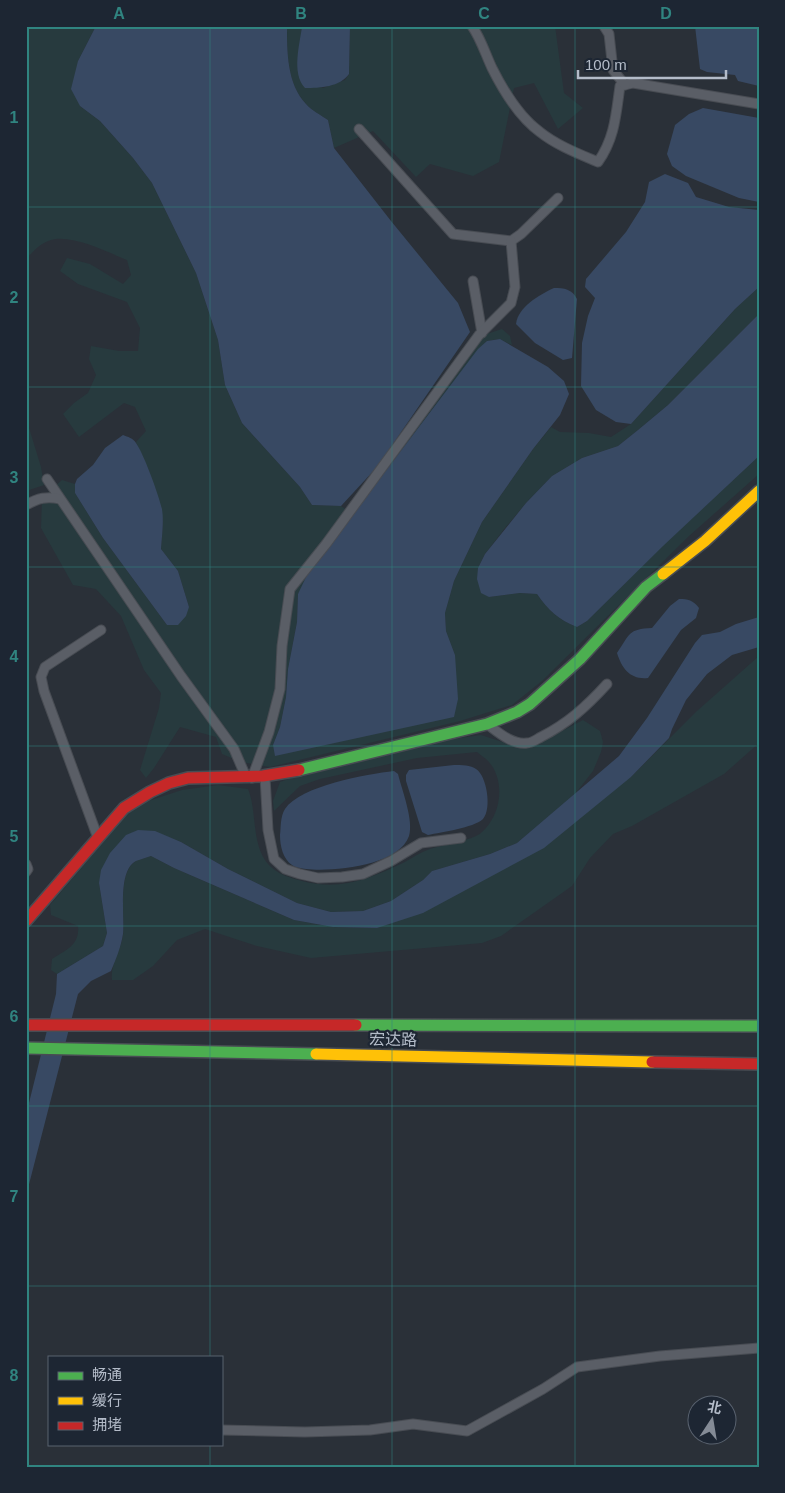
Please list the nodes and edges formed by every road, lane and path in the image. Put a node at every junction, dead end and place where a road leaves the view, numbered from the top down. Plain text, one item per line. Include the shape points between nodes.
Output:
1 (472, 26) edge
2 (604, 26) edge
3 (625, 85) junction
4 (759, 104) edge
5 (359, 129) dead end
6 (558, 198) dead end
7 (511, 241) junction
8 (473, 281) dead end
9 (482, 333) junction
10 (47, 479) dead end
11 (759, 491) edge
12 (60, 499) junction
13 (26, 505) edge
14 (101, 630) dead end
15 (606, 684) dead end
16 (486, 724) junction
17 (249, 777) junction
18 (265, 777) junction
19 (98, 838) junction
20 (461, 838) dead end
21 (26, 864) edge
22 (26, 872) edge
23 (26, 921) edge
24 (26, 1025) edge
25 (759, 1026) edge
26 (26, 1048) edge
27 (759, 1064) edge
28 (759, 1348) edge
29 (222, 1430) edge

1 - 3 street via 502,86 528,122 540,133 582,156 598,162 605,152 613,133 620,86
2 - 3 street via 609,34 613,70
3 - 4 street via 633,83
5 - 7 street via 453,234
6 - 7 street
7 - 9 street via 515,287 511,303
8 - 9 street
9 - 17 street via 290,589 280,689 269,732
10 - 12 street
11 - 16 main road via 705,541 646,587 580,659 530,704
12 - 13 street via 36,499
12 - 17 street via 234,749
14 - 19 street via 45,666 41,677
15 - 16 street via 592,702 572,719 528,743 504,737
16 - 18 main road
17 - 18 main road
17 - 19 main road via 196,777 162,786 124,808
18 - 20 street via 268,830 274,859 285,869 300,874 318,878 363,874 421,842
19 - 23 main road
21 - 22 street
24 - 25 main road, 宏达路
26 - 27 main road, 宏达路
28 - 29 street via 577,1367 543,1390 468,1431 413,1424 370,1430

